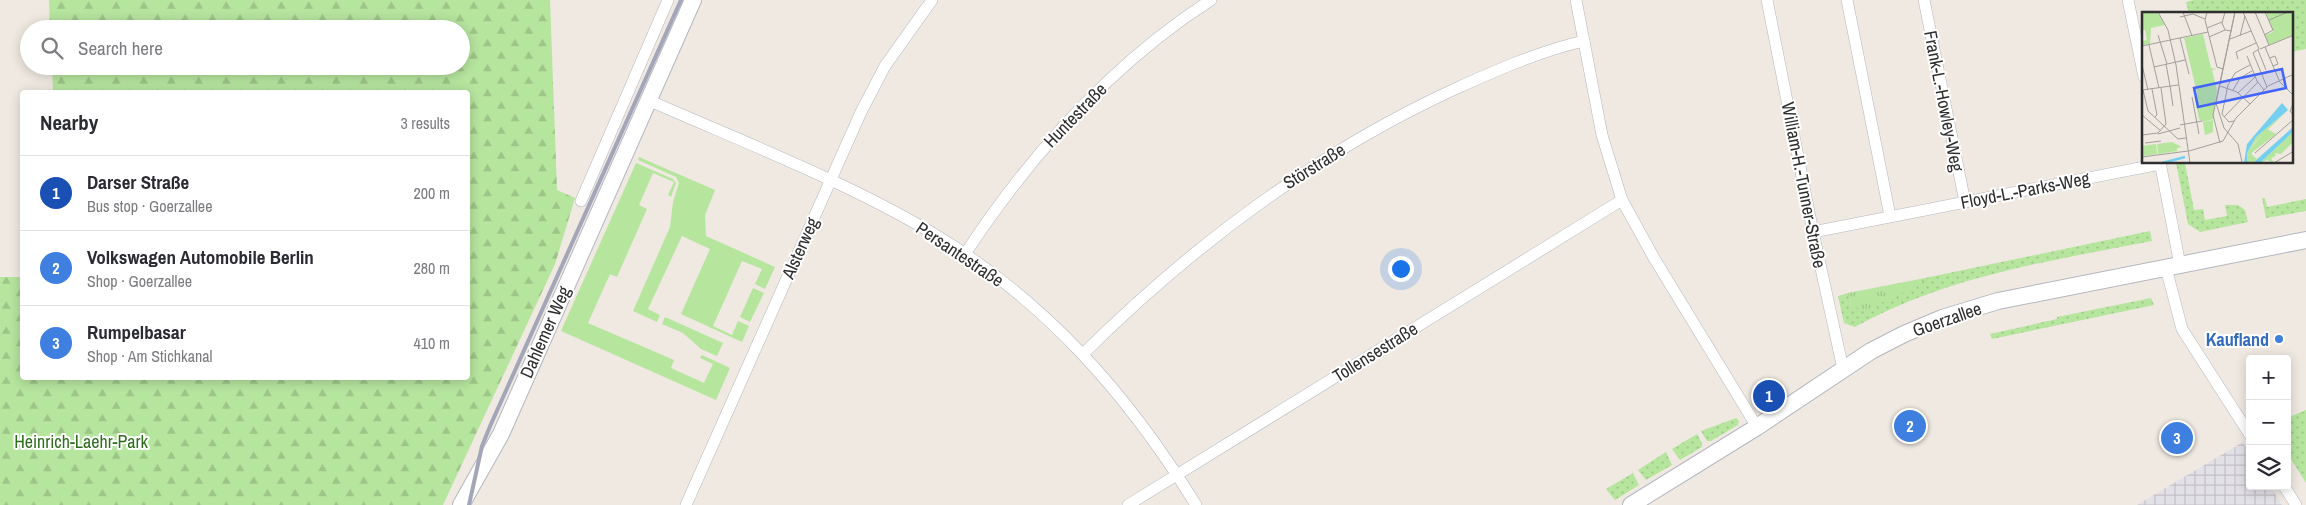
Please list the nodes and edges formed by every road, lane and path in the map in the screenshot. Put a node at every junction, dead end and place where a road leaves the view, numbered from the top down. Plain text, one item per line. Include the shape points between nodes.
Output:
1 (668, 0) edge
2 (693, 0) edge
3 (932, 0) edge
4 (1211, 0) edge
5 (1576, 0) edge
6 (1767, 0) edge
7 (1847, 0) edge
8 (1924, 0) edge
9 (2128, 0) edge
10 (1584, 40) junction
11 (642, 58) junction
12 (663, 67) junction
13 (2142, 67) edge
14 (648, 100) junction
15 (603, 148) junction
16 (623, 157) junction
17 (2155, 164) edge
18 (2160, 164) edge
19 (829, 181) junction
20 (581, 200) dead end
21 (1622, 200) junction
22 (1965, 202) junction
23 (1890, 216) junction
24 (1813, 232) junction
25 (2306, 240) edge
26 (965, 254) junction
27 (2173, 267) junction
28 (1083, 354) junction
29 (1843, 369) junction
30 (1757, 427) junction
31 (2246, 429) edge
32 (1176, 474) junction
33 (2287, 490) edge
34 (461, 505) edge
35 (686, 505) edge
36 (1128, 505) edge
37 (1196, 505) edge
38 (1631, 505) edge
39 (2296, 505) edge

1 - 11 street
2 - 12 main road, Dahlemer Weg
3 - 19 street, Alsterweg via 885,66
4 - 26 street, Huntestraße via 1144,49 1072,116 1031,162
5 - 10 street
6 - 24 street, William-H.-Tunner-Straße
7 - 23 street
8 - 22 street, Frank-L.-Howley-Weg
9 - 13 street
10 - 21 street via 1602,135
10 - 28 street, Störstraße via 1465,84 1335,152 1271,193 1212,237 1151,288
11 - 12 street
11 - 15 street
12 - 14 main road, Dahlemer Weg
14 - 16 main road, Dahlemer Weg
14 - 19 street, Persantestraße
15 - 16 street
15 - 20 street
16 - 34 main road, Dahlemer Weg via 501,434
17 - 22 street, Floyd-L.-Parks-Weg
18 - 27 street
19 - 26 street, Persantestraße via 899,214
19 - 35 street, Alsterweg
21 - 30 street
21 - 32 street, Tollensestraße
22 - 23 street, Floyd-L.-Parks-Weg
23 - 24 street, Floyd-L.-Parks-Weg
24 - 29 street, William-H.-Tunner-Straße
25 - 27 main road, Goerzallee
26 - 28 street, Persantestraße via 1017,293
27 - 29 main road, Goerzallee via 1998,301 1968,310 1904,334
27 - 31 street via 2182,329
28 - 32 street, Persantestraße via 1133,411
29 - 30 main road, Goerzallee
30 - 38 main road, Goerzallee
32 - 36 street, Tollensestraße
32 - 37 street, Persantestraße
33 - 39 street

